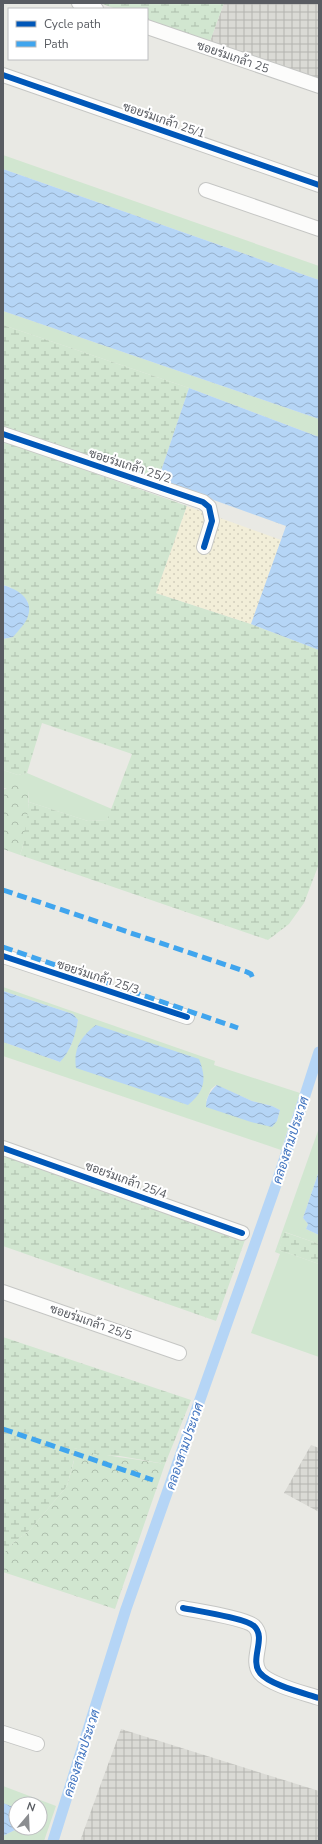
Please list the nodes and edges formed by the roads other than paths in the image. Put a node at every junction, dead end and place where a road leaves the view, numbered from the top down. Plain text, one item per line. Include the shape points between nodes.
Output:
1 (79, 3) edge
2 (93, 8) edge
3 (148, 27) edge
4 (3, 75) edge
5 (319, 86) edge
6 (319, 185) edge
7 (206, 190) dead end
8 (319, 229) edge
9 (3, 434) edge
10 (204, 547) dead end
11 (3, 956) edge
12 (186, 1017) dead end
13 (3, 1148) edge
14 (242, 1233) dead end
15 (3, 1292) edge
16 (179, 1353) dead end
17 (183, 1608) dead end
18 (319, 1698) edge
19 (3, 1733) edge
20 (37, 1744) dead end

1 - 2 street
3 - 5 street, ซอยร่มเกล้า 25
4 - 6 street, ซอยร่มเกล้า 25/1
7 - 8 street
9 - 10 street, ซอยร่มเกล้า 25/2 via 203,502 209,507 212,521
11 - 12 street, ซอยร่มเกล้า 25/3
13 - 14 street, ซอยร่มเกล้า 25/4
15 - 16 street, ซอยร่มเกล้า 25/5
17 - 18 street via 253,1625 259,1641 256,1665 261,1673 270,1680
19 - 20 street

